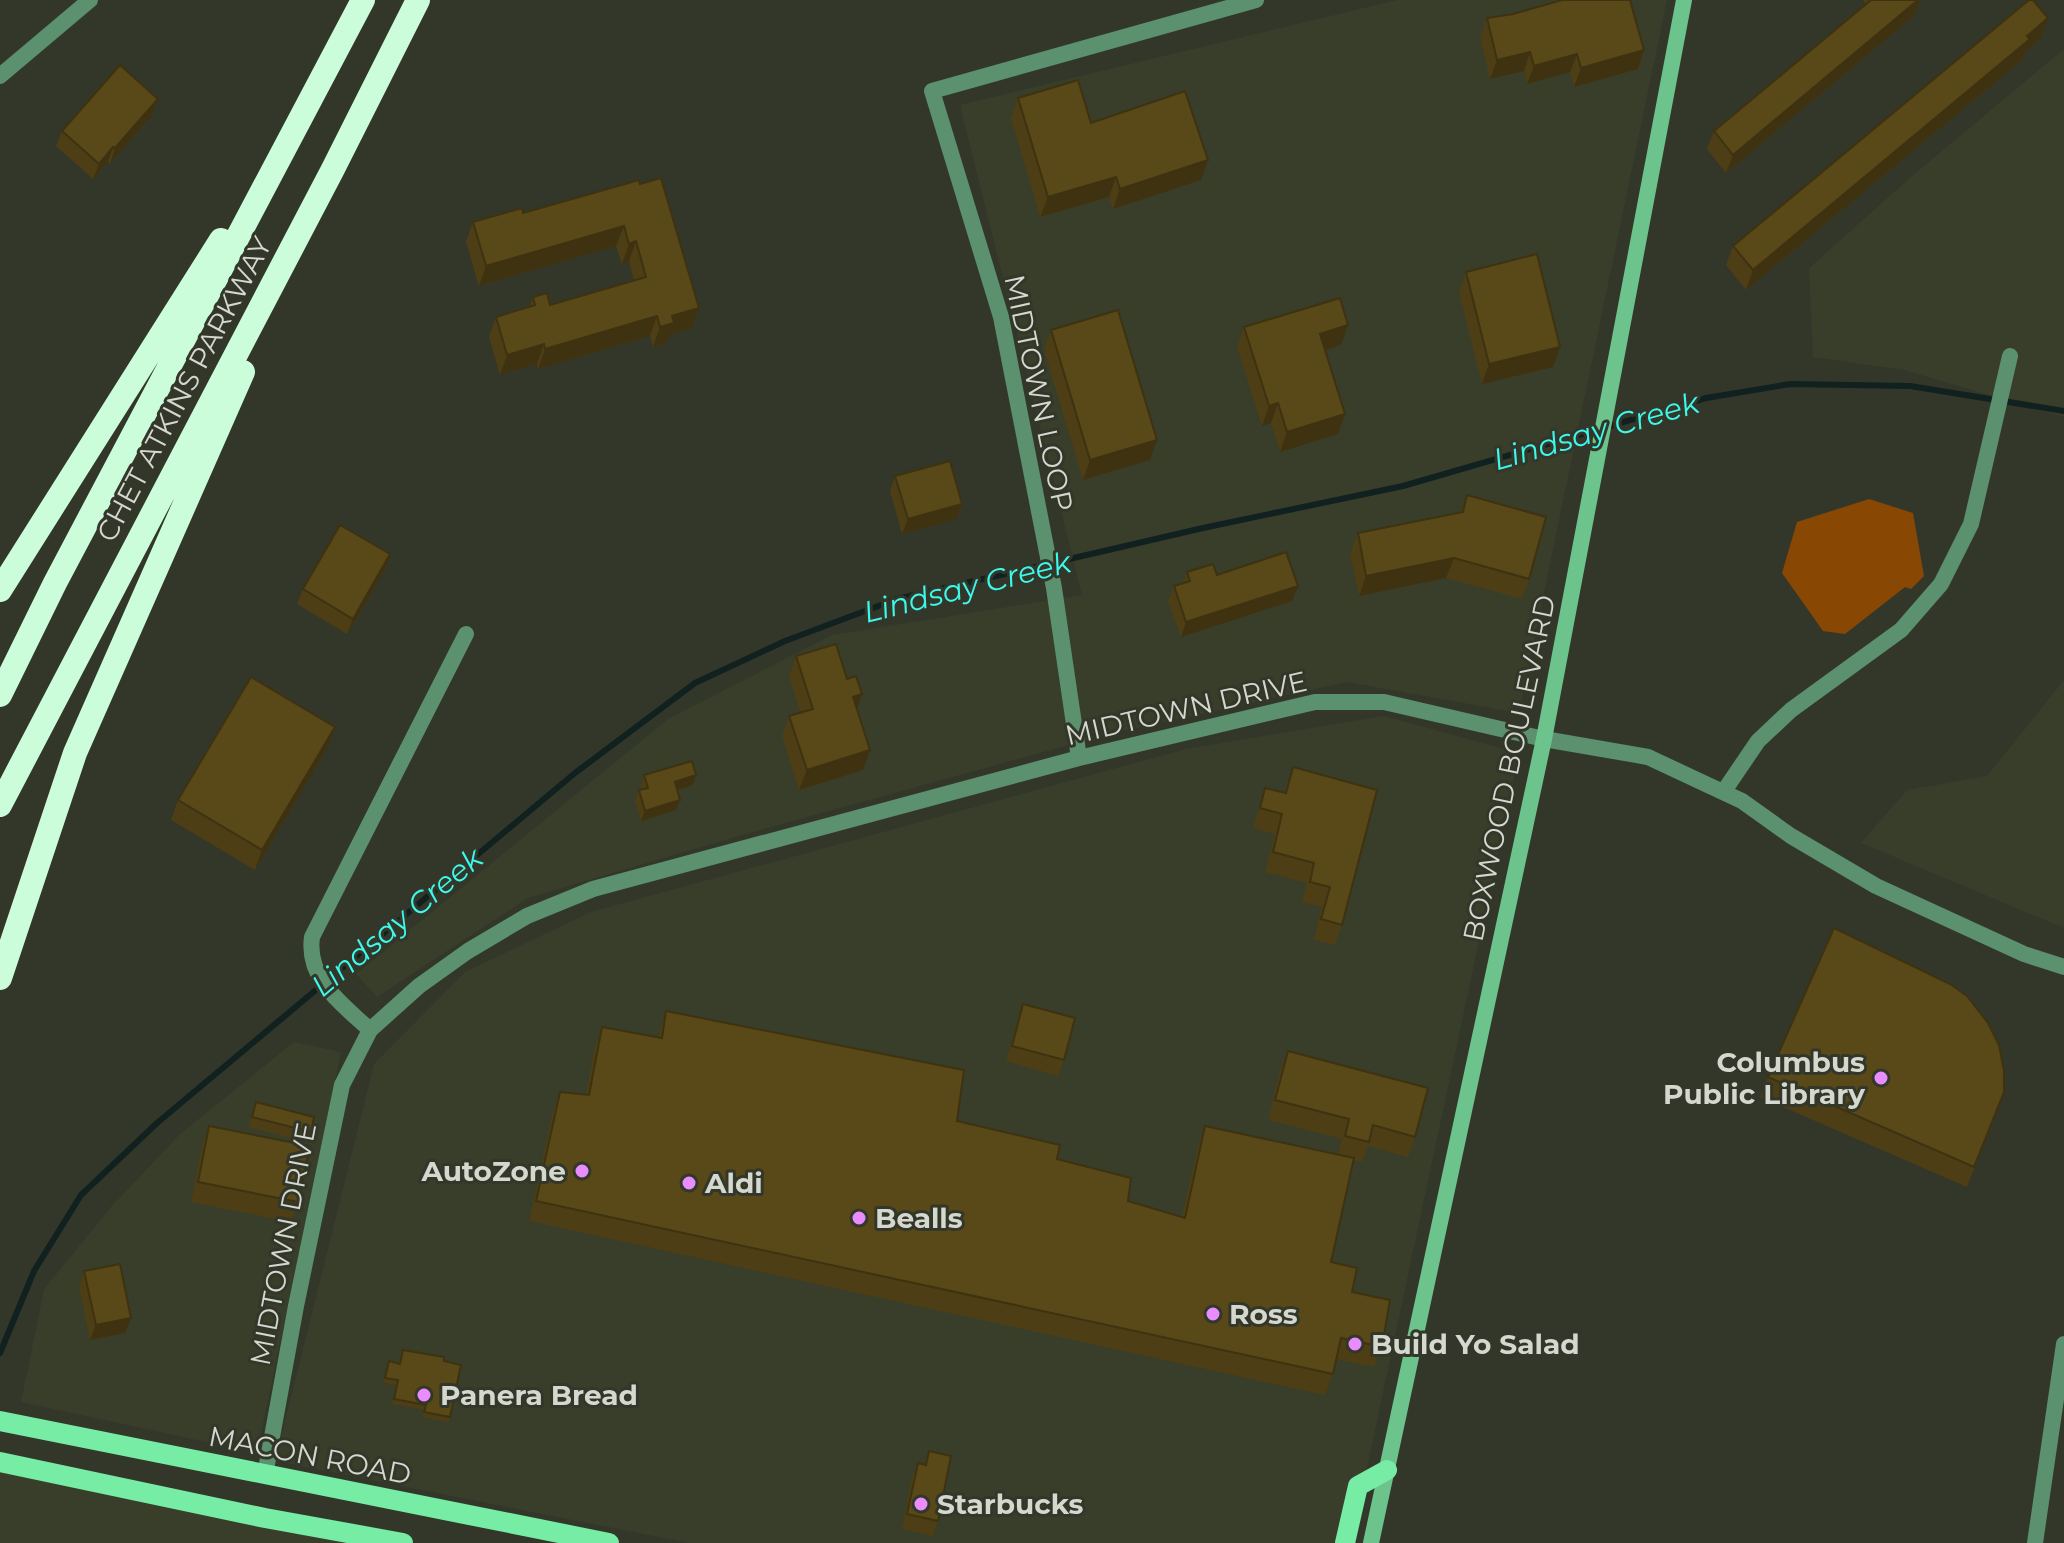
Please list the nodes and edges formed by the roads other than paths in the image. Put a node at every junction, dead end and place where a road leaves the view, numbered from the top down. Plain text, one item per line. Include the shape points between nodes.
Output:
1 (90, 0) edge
2 (363, 0) edge
3 (418, 0) edge
4 (1256, 0) edge
5 (1684, 0) edge
6 (0, 76) edge
7 (322, 79) junction
8 (333, 169) junction
9 (2010, 356) dead end
10 (0, 590) edge
11 (466, 634) dead end
12 (0, 695) edge
13 (1544, 739) junction
14 (1079, 758) junction
15 (1724, 791) junction
16 (0, 805) edge
17 (2064, 967) edge
18 (0, 978) edge
19 (370, 1030) junction
20 (2064, 1344) edge
21 (0, 1421) edge
22 (0, 1462) edge
23 (1387, 1470) junction
24 (265, 1475) junction
25 (403, 1543) edge
26 (609, 1543) edge
27 (1345, 1543) edge
28 (1371, 1543) edge
29 (2035, 1543) edge

1 - 6 street
2 - 7 highway, CHET ATKINS PARKWAY
3 - 8 highway, CHET ATKINS PARKWAY
4 - 14 street, MIDTOWN LOOP via 932,91 1001,317 1054,588
5 - 13 street, BOXWOOD BOULEVARD
7 - 10 highway
7 - 12 highway, CHET ATKINS PARKWAY
8 - 16 highway, CHET ATKINS PARKWAY
8 - 18 highway via 75,753
9 - 15 street via 1971,524 1941,584 1901,630 1791,710 1758,741
11 - 19 street via 312,937 313,967
13 - 14 street, MIDTOWN DRIVE via 1384,702 1315,702
13 - 15 street, MIDTOWN DRIVE via 1648,757
13 - 23 street, BOXWOOD BOULEVARD
14 - 19 street, MIDTOWN DRIVE via 593,889 527,916 468,951
15 - 17 street, MIDTOWN DRIVE via 1876,886
19 - 24 street, MIDTOWN DRIVE via 342,1085
20 - 29 street
21 - 24 main road, MACON ROAD
22 - 25 main road
23 - 27 main road via 1358,1486
23 - 28 street, BOXWOOD BOULEVARD
24 - 26 main road, MACON ROAD

